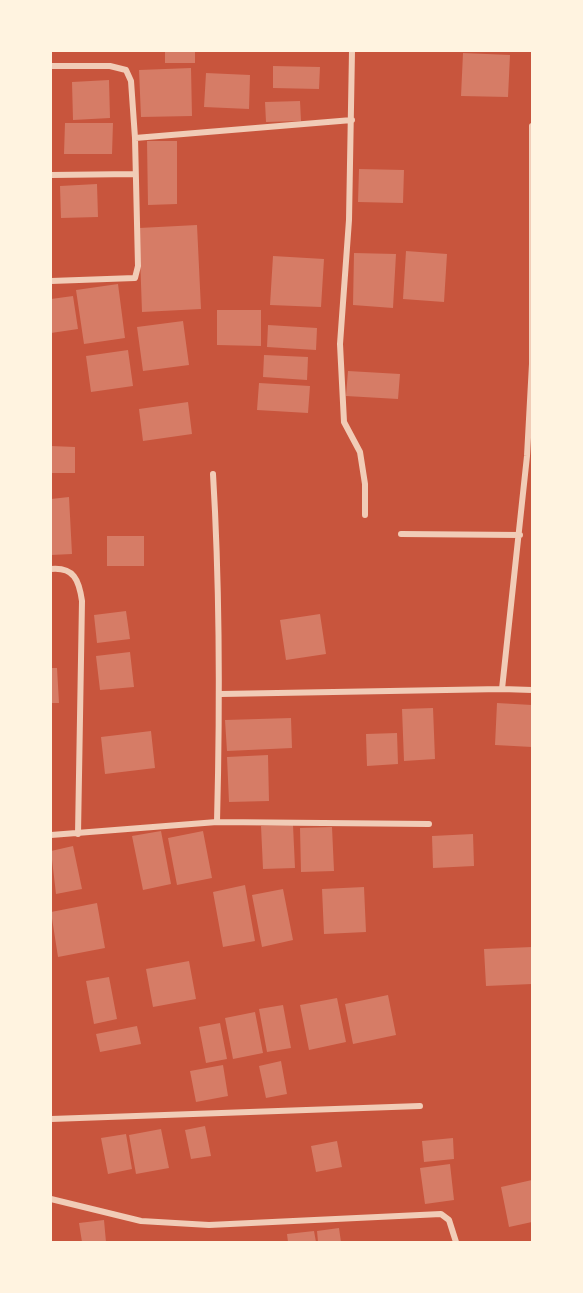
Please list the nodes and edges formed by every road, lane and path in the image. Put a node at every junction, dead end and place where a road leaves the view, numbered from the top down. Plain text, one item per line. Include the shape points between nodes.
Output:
1 (352, 51) edge
2 (51, 66) edge
3 (352, 120) junction
4 (532, 126) edge
5 (135, 138) junction
6 (135, 174) junction
7 (51, 176) edge
8 (51, 281) edge
9 (213, 474) dead end
10 (365, 515) dead end
11 (401, 534) dead end
12 (520, 535) junction
13 (51, 568) edge
14 (502, 689) junction
15 (532, 690) edge
16 (221, 694) junction
17 (217, 822) junction
18 (429, 824) dead end
19 (51, 834) edge
20 (78, 834) junction
21 (420, 1106) dead end
22 (51, 1119) edge
23 (51, 1199) edge
24 (456, 1242) edge

1 - 3 street
2 - 5 street via 110,66 126,70 131,81
3 - 5 street
3 - 10 street via 340,344 344,422 360,452
4 - 12 street via 532,364
5 - 6 street
6 - 7 street
6 - 8 street via 135,278
9 - 16 street via 220,582
11 - 12 street
12 - 14 street
13 - 20 street via 71,571 77,578 82,601
14 - 15 street
14 - 16 street
16 - 17 street
17 - 18 street
17 - 20 street
19 - 20 street
21 - 22 street
23 - 24 street via 141,1221 209,1225 441,1214 449,1220

